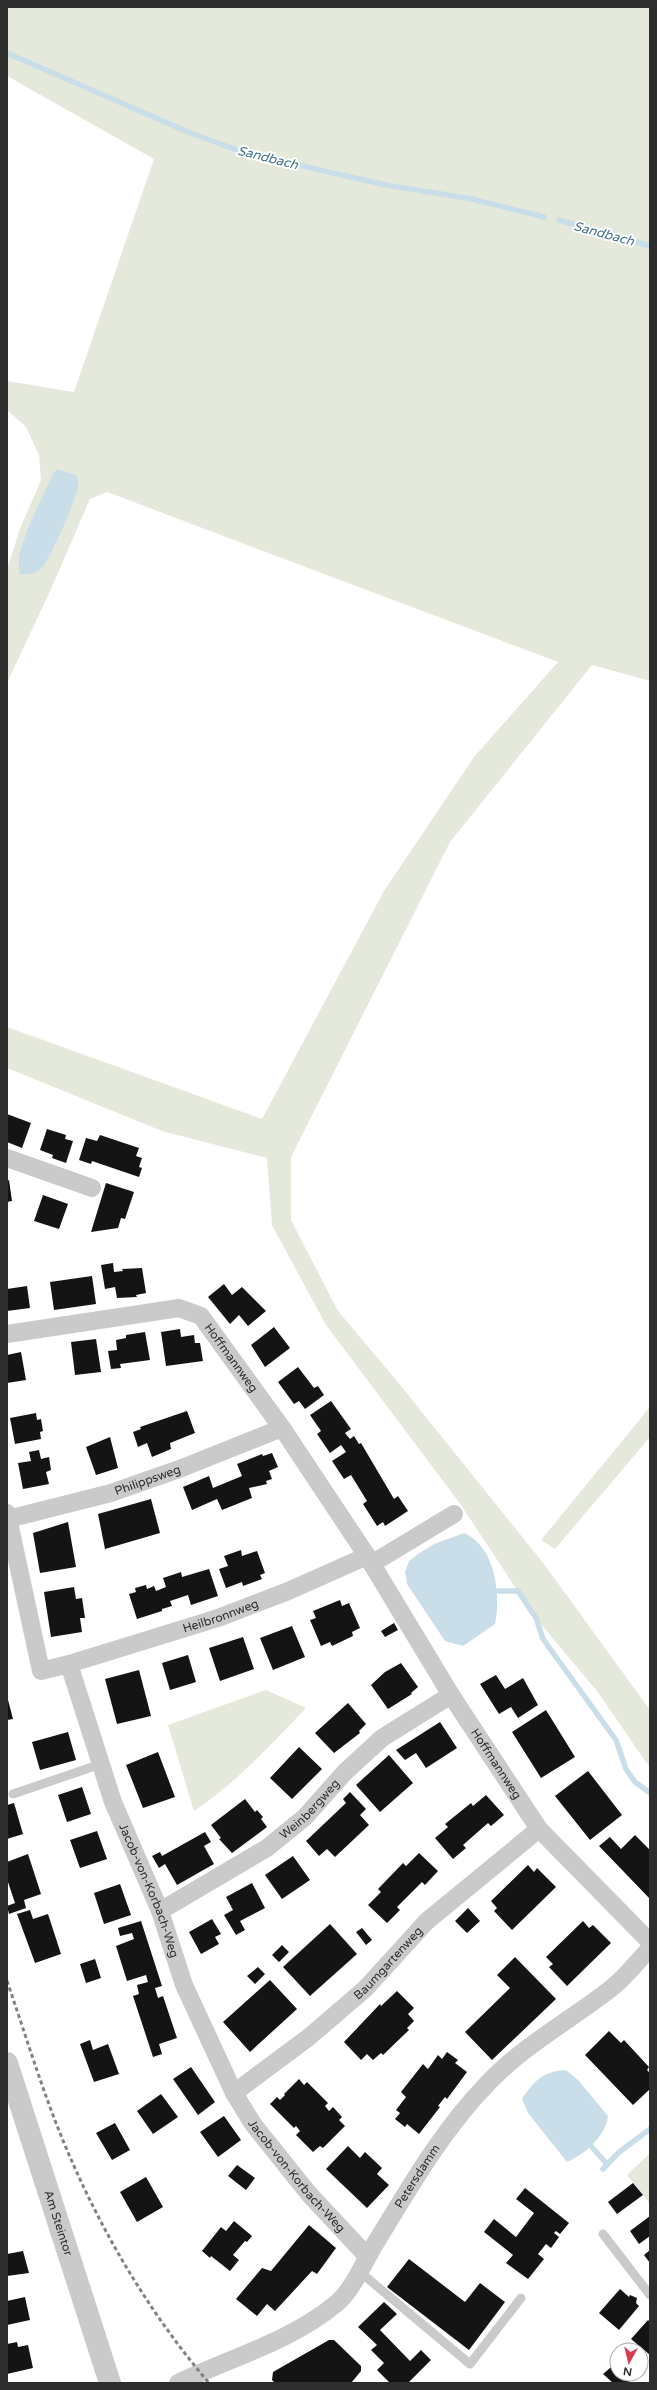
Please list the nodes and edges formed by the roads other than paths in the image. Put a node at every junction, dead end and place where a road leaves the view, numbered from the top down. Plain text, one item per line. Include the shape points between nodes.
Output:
1 (7, 1158) edge
2 (92, 1188) dead end
3 (7, 1334) edge
4 (282, 1428) junction
5 (454, 1514) dead end
6 (8, 1516) edge
7 (370, 1559) junction
8 (69, 1664) junction
9 (451, 1695) junction
10 (101, 1764) junction
11 (13, 1794) dead end
12 (539, 1829) junction
13 (160, 1911) junction
14 (650, 1942) edge
15 (650, 1948) edge
16 (7, 2063) edge
17 (234, 2093) junction
18 (603, 2234) dead end
19 (363, 2264) junction
20 (650, 2294) edge
21 (522, 2298) dead end
22 (110, 2383) edge
23 (178, 2383) edge

1 - 2 street
3 - 4 street, Hoffmannweg via 179,1308 201,1316
4 - 6 street, Philippsweg via 111,1493
4 - 7 street, Hoffmannweg
5 - 7 street
6 - 8 street via 41,1671
7 - 8 street, Heilbronnweg via 218,1618
7 - 9 street, Hoffmannweg
8 - 10 street, Jacob-von-Korbach-Weg
9 - 12 street, Hoffmannweg
9 - 13 street, Weinbergweg via 382,1738 345,1772 305,1817 267,1848
10 - 11 lane
10 - 13 street, Jacob-von-Korbach-Weg via 113,1802
12 - 14 street, Hoffmannweg
12 - 17 street, Baumgartenweg via 427,1921 365,1989 309,2037
13 - 17 street, Jacob-von-Korbach-Weg via 184,1985
15 - 19 street, Petersdamm via 610,1989 524,2052 488,2082 416,2177
16 - 22 street, Am Steintor
17 - 19 street, Jacob-von-Korbach-Weg via 253,2124
18 - 20 lane
19 - 21 lane via 470,2364
19 - 23 street, Petersdamm via 338,2301 310,2323 272,2344 206,2369

